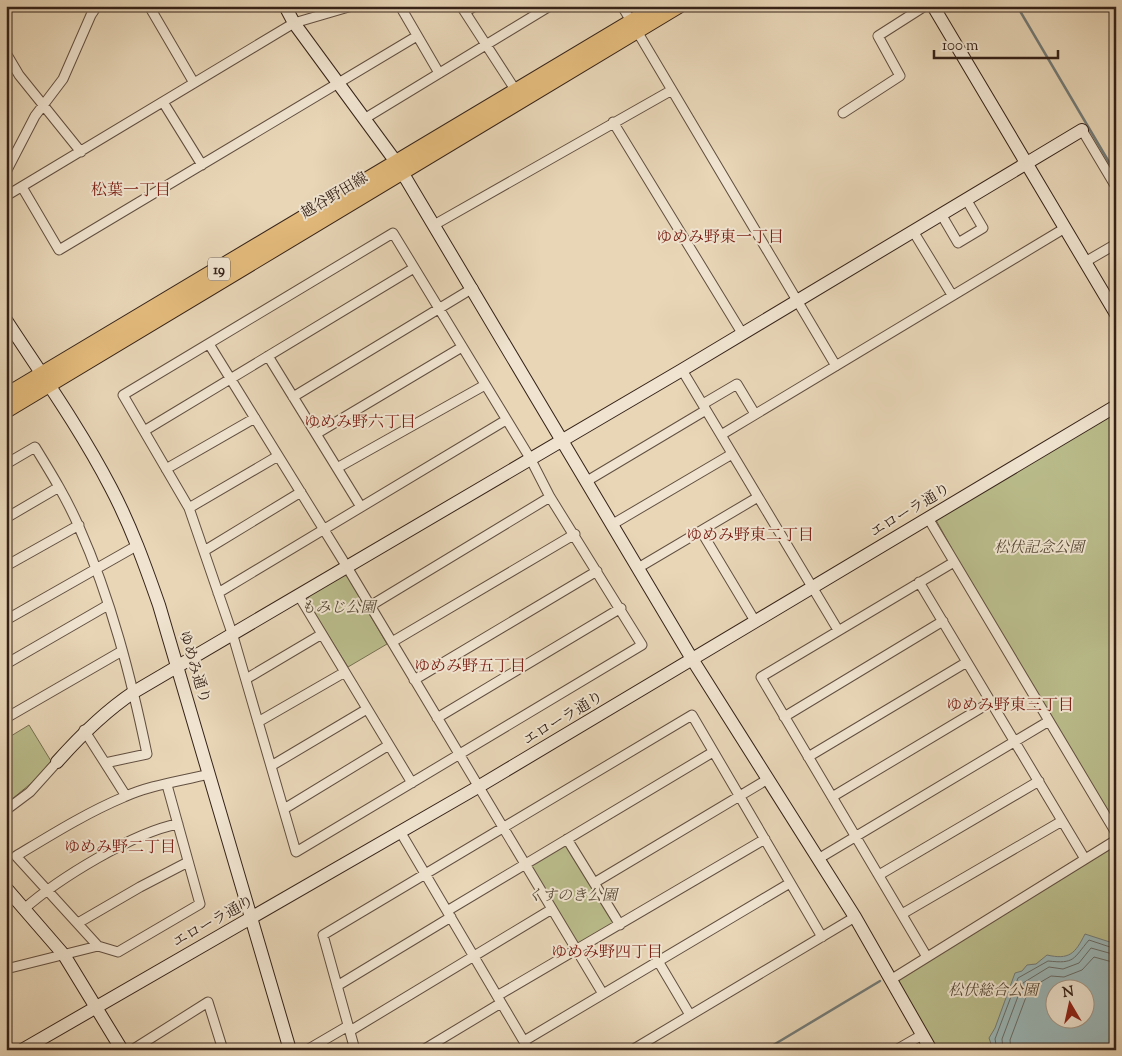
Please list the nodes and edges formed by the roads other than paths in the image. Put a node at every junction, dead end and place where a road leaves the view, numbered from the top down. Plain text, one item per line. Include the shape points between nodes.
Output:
1 (97, 6) edge
2 (149, 6) edge
3 (285, 6) edge
4 (352, 6) edge
5 (400, 6) edge
6 (475, 6) edge
7 (529, 6) edge
8 (550, 6) edge
9 (622, 6) edge
10 (657, 6) edge
11 (679, 6) edge
12 (925, 6) edge
13 (933, 6) edge
14 (463, 9) edge
15 (535, 16) junction
16 (294, 23) junction
17 (634, 26) junction
18 (417, 36) junction
19 (486, 45) junction
20 (6, 53) edge
21 (439, 73) junction
22 (336, 82) junction
23 (194, 83) junction
24 (672, 90) junction
25 (516, 91) junction
26 (163, 102) junction
27 (43, 106) junction
28 (843, 113) dead end
29 (364, 118) junction
30 (613, 122) junction
31 (1082, 130) joint
32 (81, 152) junction
33 (1025, 163) junction
34 (202, 165) junction
35 (399, 168) junction
36 (6, 172) edge
37 (22, 187) junction
38 (1116, 187) edge
39 (6, 196) edge
40 (966, 199) junction
41 (941, 214) junction
42 (434, 225) junction
43 (1065, 228) junction
44 (912, 231) junction
45 (1116, 244) edge
46 (1085, 262) junction
47 (414, 268) junction
48 (473, 288) junction
49 (952, 295) junction
50 (796, 301) junction
51 (439, 309) junction
52 (1116, 314) edge
53 (6, 320) edge
54 (742, 333) junction
55 (209, 344) junction
56 (462, 347) junction
57 (268, 356) junction
58 (836, 366) junction
59 (682, 370) junction
60 (230, 379) junction
61 (45, 380) junction
62 (485, 385) junction
63 (6, 395) edge
64 (293, 397) junction
65 (1116, 406) edge
66 (704, 407) junction
67 (6, 411) edge
68 (755, 414) junction
69 (255, 418) junction
70 (506, 420) junction
71 (144, 431) junction
72 (316, 434) junction
73 (721, 435) junction
74 (562, 440) junction
75 (732, 454) junction
76 (278, 456) junction
77 (530, 458) junction
78 (6, 464) edge
79 (337, 468) junction
80 (166, 469) junction
81 (587, 482) junction
82 (59, 487) junction
83 (301, 492) junction
84 (550, 497) junction
85 (758, 497) junction
86 (189, 508) junction
87 (361, 508) junction
88 (6, 518) edge
89 (928, 518) junction
90 (613, 524) junction
91 (79, 525) junction
92 (324, 530) junction
93 (700, 531) junction
94 (575, 534) junction
95 (138, 545) junction
96 (204, 551) junction
97 (954, 562) junction
98 (6, 566) edge
99 (347, 567) junction
100 (96, 568) junction
101 (638, 568) junction
102 (598, 571) junction
103 (919, 582) junction
104 (812, 587) junction
105 (218, 593) junction
106 (299, 596) junction
107 (108, 605) junction
108 (370, 606) junction
109 (621, 608) junction
110 (6, 620) edge
111 (756, 621) junction
112 (943, 621) junction
113 (838, 630) junction
114 (322, 634) junction
115 (233, 636) junction
116 (392, 642) junction
117 (122, 651) junction
118 (692, 659) junction
119 (967, 662) junction
120 (6, 664) edge
121 (178, 668) junction
122 (345, 672) junction
123 (246, 679) junction
124 (414, 680) junction
125 (134, 692) junction
126 (991, 702) junction
127 (367, 709) junction
128 (784, 717) junction
129 (6, 718) edge
130 (437, 718) junction
131 (1048, 721) junction
132 (258, 722) junction
133 (84, 730) junction
134 (1015, 742) junction
135 (389, 745) junction
136 (713, 752) junction
137 (459, 755) junction
138 (808, 757) junction
139 (57, 762) joint
140 (105, 763) junction
141 (271, 766) junction
142 (209, 774) junction
143 (768, 779) junction
144 (1039, 781) junction
145 (412, 783) junction
146 (167, 785) junction
147 (478, 787) junction
148 (126, 796) junction
149 (739, 796) junction
150 (832, 797) junction
151 (284, 809) junction
152 (6, 810) edge
153 (1062, 821) junction
154 (178, 824) junction
155 (503, 828) junction
156 (401, 833) junction
157 (1116, 833) edge
158 (856, 837) junction
159 (568, 839) junction
160 (765, 840) junction
161 (1116, 840) edge
162 (818, 859) junction
163 (1085, 859) junction
164 (188, 862) junction
165 (525, 865) junction
166 (425, 874) junction
167 (879, 875) junction
168 (790, 882) junction
169 (594, 883) junction
170 (46, 890) junction
171 (8, 893) edge
172 (24, 909) junction
173 (552, 909) junction
174 (449, 914) junction
175 (902, 914) junction
176 (855, 917) junction
177 (252, 918) junction
178 (78, 923) junction
179 (620, 925) junction
180 (822, 936) junction
181 (98, 946) junction
182 (576, 950) junction
183 (64, 955) junction
184 (474, 957) junction
185 (927, 957) junction
186 (658, 961) junction
187 (6, 969) edge
188 (892, 979) junction
189 (337, 986) junction
190 (603, 994) junction
191 (499, 999) junction
192 (96, 1007) junction
193 (690, 1015) junction
194 (349, 1028) junction
195 (919, 1036) junction
196 (527, 1047) edge
197 (222, 1049) edge
198 (22, 1050) edge
199 (122, 1050) edge
200 (132, 1050) edge
201 (290, 1050) edge
202 (307, 1050) edge
203 (355, 1050) edge
204 (422, 1050) edge
205 (632, 1050) edge
206 (896, 1050) edge
207 (931, 1050) edge

1 - 27 street via 63,79
2 - 23 street
3 - 16 street
4 - 16 street
5 - 18 street
6 - 14 street
7 - 15 street
8 - 15 street
9 - 17 street
10 - 17 main road, 越谷野田線 / 19
11 - 17 main road, 越谷野田線 / 19
12 - 28 street via 878,36 900,76
13 - 33 street
14 - 19 street
15 - 19 street
16 - 22 street
16 - 23 street
17 - 24 street
17 - 25 main road, 越谷野田線 / 19
17 - 35 main road, 越谷野田線 / 19
18 - 21 street
18 - 22 street
19 - 21 street
19 - 25 street
20 - 27 street
21 - 29 street
22 - 29 street
22 - 34 street
23 - 26 street
24 - 30 street
24 - 50 street
25 - 35 main road, 越谷野田線 / 19
26 - 32 street
26 - 34 street
27 - 32 street
27 - 36 street
29 - 35 street
30 - 42 street
30 - 54 street
31 - 33 street
31 - 38 street
32 - 37 street
33 - 40 street
33 - 43 street
34 - 37 street via 59,250
35 - 42 street
35 - 61 main road, 越谷野田線 / 19
37 - 39 street
40 - 41 street
40 - 41 street via 983,228 958,243
41 - 44 street
42 - 48 street
43 - 46 street
43 - 49 street
44 - 49 street
44 - 50 street
45 - 46 street
46 - 52 street
47 - 51 street
47 - 55 street via 393,233
47 - 57 street
48 - 51 street
48 - 74 street
49 - 58 street
50 - 54 street
50 - 58 street
51 - 56 street
51 - 64 street
53 - 61 street, ゆめみ通り
54 - 59 street
55 - 60 street
55 - 71 street via 123,395
56 - 62 street
56 - 72 street
57 - 60 street
57 - 64 street
58 - 68 street
59 - 66 street
59 - 74 street
60 - 69 street
60 - 71 street
61 - 63 main road, 越谷野田線 / 19
61 - 67 main road, 越谷野田線 / 19
61 - 95 street, ゆめみ通り via 111,487
62 - 70 street
62 - 79 street
64 - 72 street
65 - 89 street, エローラ通り
66 - 68 street via 737,384
66 - 73 street
66 - 81 street
68 - 73 street
69 - 76 street
69 - 80 street
70 - 77 street
70 - 87 street
71 - 80 street
72 - 79 street
73 - 75 street
74 - 77 street
74 - 81 street
75 - 85 street
75 - 90 street
76 - 83 street
76 - 86 street
77 - 84 street
77 - 99 street
78 - 82 street via 34,446
79 - 87 street
80 - 86 street
81 - 90 street
82 - 88 street
82 - 91 street
83 - 92 street
83 - 96 street
84 - 94 street
84 - 108 street
85 - 93 street
85 - 104 street
86 - 96 street
87 - 92 street
89 - 97 street
89 - 104 street, エローラ通り
90 - 101 street
91 - 98 street
91 - 100 street
92 - 99 street
92 - 105 street
93 - 101 street
93 - 111 street
94 - 102 street
94 - 116 street
95 - 100 street
95 - 121 street, ゆめみ通り
96 - 105 street
97 - 103 street
97 - 131 street
99 - 106 street
99 - 108 street
100 - 107 street
100 - 110 street
101 - 118 street
102 - 109 street
102 - 124 street
103 - 112 street
103 - 113 street
104 - 111 street, エローラ通り
104 - 113 street
105 - 115 street
106 - 114 street
106 - 115 street
107 - 117 street
107 - 120 street
108 - 116 street
109 - 130 street
109 - 137 street via 642,645
111 - 118 street, エローラ通り
112 - 119 street
112 - 128 street
113 - 128 street via 760,677
114 - 122 street
114 - 123 street
115 - 121 street
115 - 123 street
116 - 124 street
117 - 125 street
117 - 129 street
118 - 143 street
118 - 147 street, エローラ通り
119 - 126 street
119 - 138 street
121 - 125 street
121 - 142 street, ゆめみ通り
122 - 127 street
122 - 132 street
123 - 132 street
124 - 130 street
125 - 133 street
125 - 140 street via 147,754
126 - 134 street
126 - 150 street
127 - 135 street
127 - 141 street
128 - 138 street
130 - 137 street
131 - 134 street
131 - 157 street
132 - 141 street
133 - 139 street
133 - 140 street
134 - 144 street
134 - 158 street
135 - 145 street
135 - 151 street
136 - 149 street
136 - 155 street via 692,716
136 - 159 street
137 - 145 street
137 - 147 street
138 - 150 street
139 - 152 street via 30,792
140 - 148 street
141 - 151 street
142 - 146 street
142 - 177 street, ゆめみ通り
143 - 149 street
143 - 162 street
144 - 153 street
144 - 167 street
145 - 151 street via 296,852
146 - 148 street
146 - 154 street
147 - 155 street
147 - 156 street, エローラ通り
148 - 170 street via 16,856
149 - 160 street
149 - 169 street
150 - 158 street
153 - 163 street
153 - 175 street
154 - 164 street
154 - 170 street via 158,828
155 - 165 street
155 - 166 street
156 - 166 street
156 - 177 street, エローラ通り
158 - 162 street
158 - 167 street
159 - 165 street
159 - 169 street
160 - 168 street
160 - 179 street
161 - 163 street
162 - 176 street
163 - 185 street
164 - 178 street
164 - 181 street via 200,904 118,952
165 - 173 street
165 - 174 street
166 - 174 street
166 - 189 street via 322,936
167 - 175 street
168 - 180 street
168 - 186 street
169 - 179 street
170 - 172 street
170 - 178 street
171 - 172 street
172 - 183 street
173 - 182 street
173 - 184 street
174 - 184 street
174 - 189 street
175 - 185 street
176 - 180 street
176 - 188 street
177 - 192 street, エローラ通り
177 - 201 street, ゆめみ通り
178 - 181 street
179 - 182 street
180 - 193 street
181 - 183 street
182 - 190 street
182 - 191 street
183 - 187 street
183 - 192 street
184 - 191 street
184 - 194 street
185 - 188 street
186 - 190 street
186 - 193 street
188 - 195 street
189 - 194 street
190 - 196 street
191 - 196 street
191 - 204 street
192 - 198 street, エローラ通り
192 - 199 street
193 - 205 street
194 - 202 street
194 - 203 street
195 - 206 street
195 - 207 street
197 - 200 street via 208,1002

